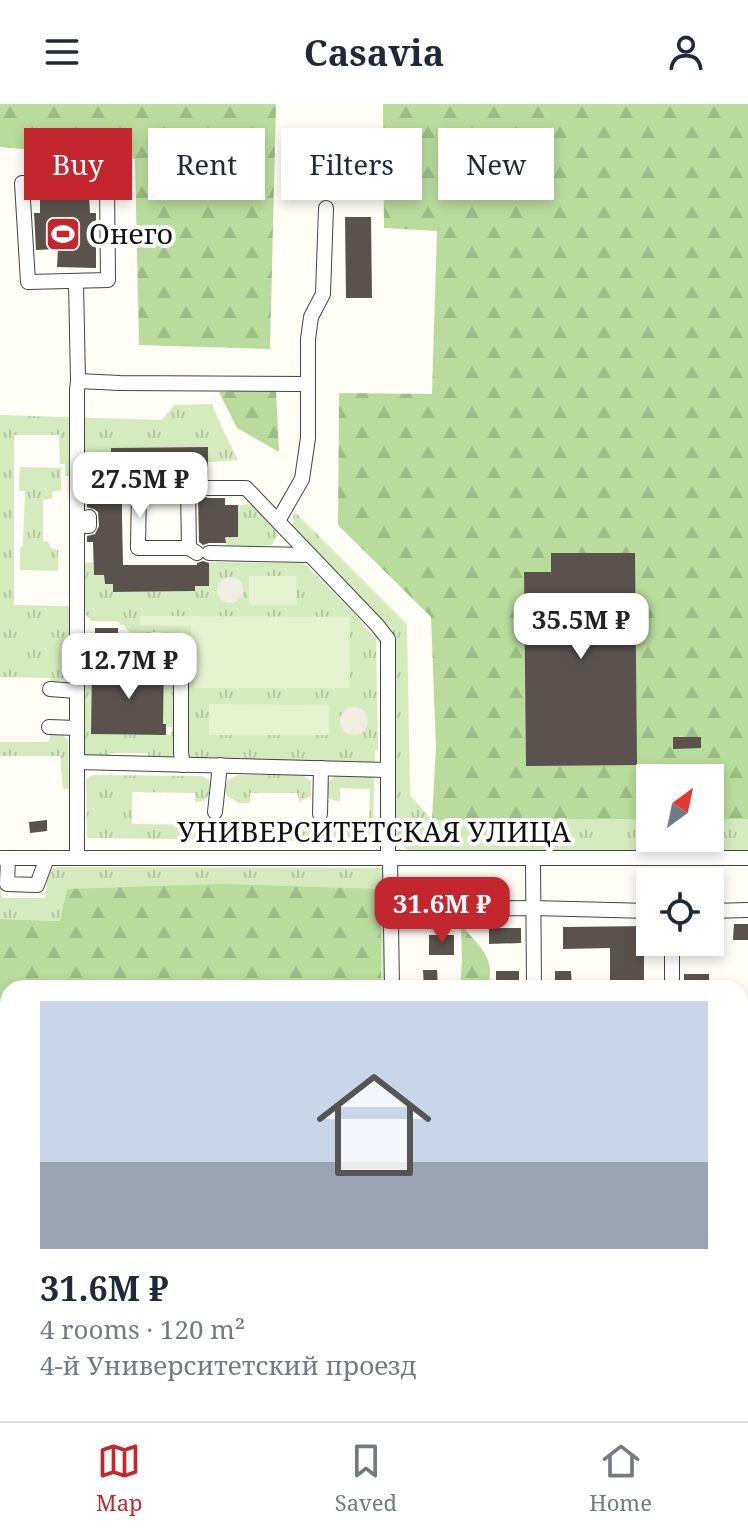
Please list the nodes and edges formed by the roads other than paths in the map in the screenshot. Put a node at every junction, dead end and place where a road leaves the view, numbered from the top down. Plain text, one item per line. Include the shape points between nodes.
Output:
1 (326, 208) dead end
2 (76, 282) junction
3 (78, 381) junction
4 (307, 384) junction
5 (197, 488) junction
6 (278, 521) junction
7 (198, 551) junction
8 (310, 555) junction
9 (76, 654) junction
10 (50, 689) dead end
11 (76, 691) junction
12 (49, 727) dead end
13 (76, 728) junction
14 (77, 762) junction
15 (183, 765) junction
16 (220, 765) junction
17 (321, 768) junction
18 (387, 770) junction
19 (215, 812) dead end
20 (320, 814) dead end
21 (4, 858) edge
22 (47, 858) junction
23 (77, 858) junction
24 (389, 858) junction
25 (533, 858) junction
26 (748, 858) edge
27 (533, 908) junction
28 (391, 910) junction
29 (748, 910) edge
30 (636, 911) edge
31 (724, 911) edge
32 (672, 956) edge
33 (392, 980) edge
34 (534, 980) edge
35 (672, 980) edge

1 - 4 street via 323,294 311,317
2 - 2 street via 28,282 22,183 107,183 108,280
2 - 3 street
3 - 4 street
3 - 9 street
4 - 6 street via 302,479
5 - 6 street via 246,488
5 - 7 street
5 - 7 street via 139,489 138,548
6 - 8 street
7 - 8 street
8 - 18 street via 388,639
9 - 11 street
9 - 15 street via 181,654
10 - 11 street
11 - 13 street
12 - 13 street
13 - 14 street
14 - 15 street
14 - 23 street
15 - 16 street
16 - 17 street
16 - 19 street
17 - 18 street
17 - 20 street
18 - 24 street
21 - 22 street, УНИВЕРСИТЕТСКАЯ УЛИЦА
21 - 22 street via 7,884 37,885
22 - 23 street, УНИВЕРСИТЕТСКАЯ УЛИЦА
23 - 24 street, УНИВЕРСИТЕТСКАЯ УЛИЦА
24 - 25 street, УНИВЕРСИТЕТСКАЯ УЛИЦА
24 - 28 street
25 - 26 street, УНИВЕРСИТЕТСКАЯ УЛИЦА
25 - 27 street
27 - 28 street
27 - 30 street
27 - 34 street
28 - 33 street
29 - 31 street
32 - 35 street

